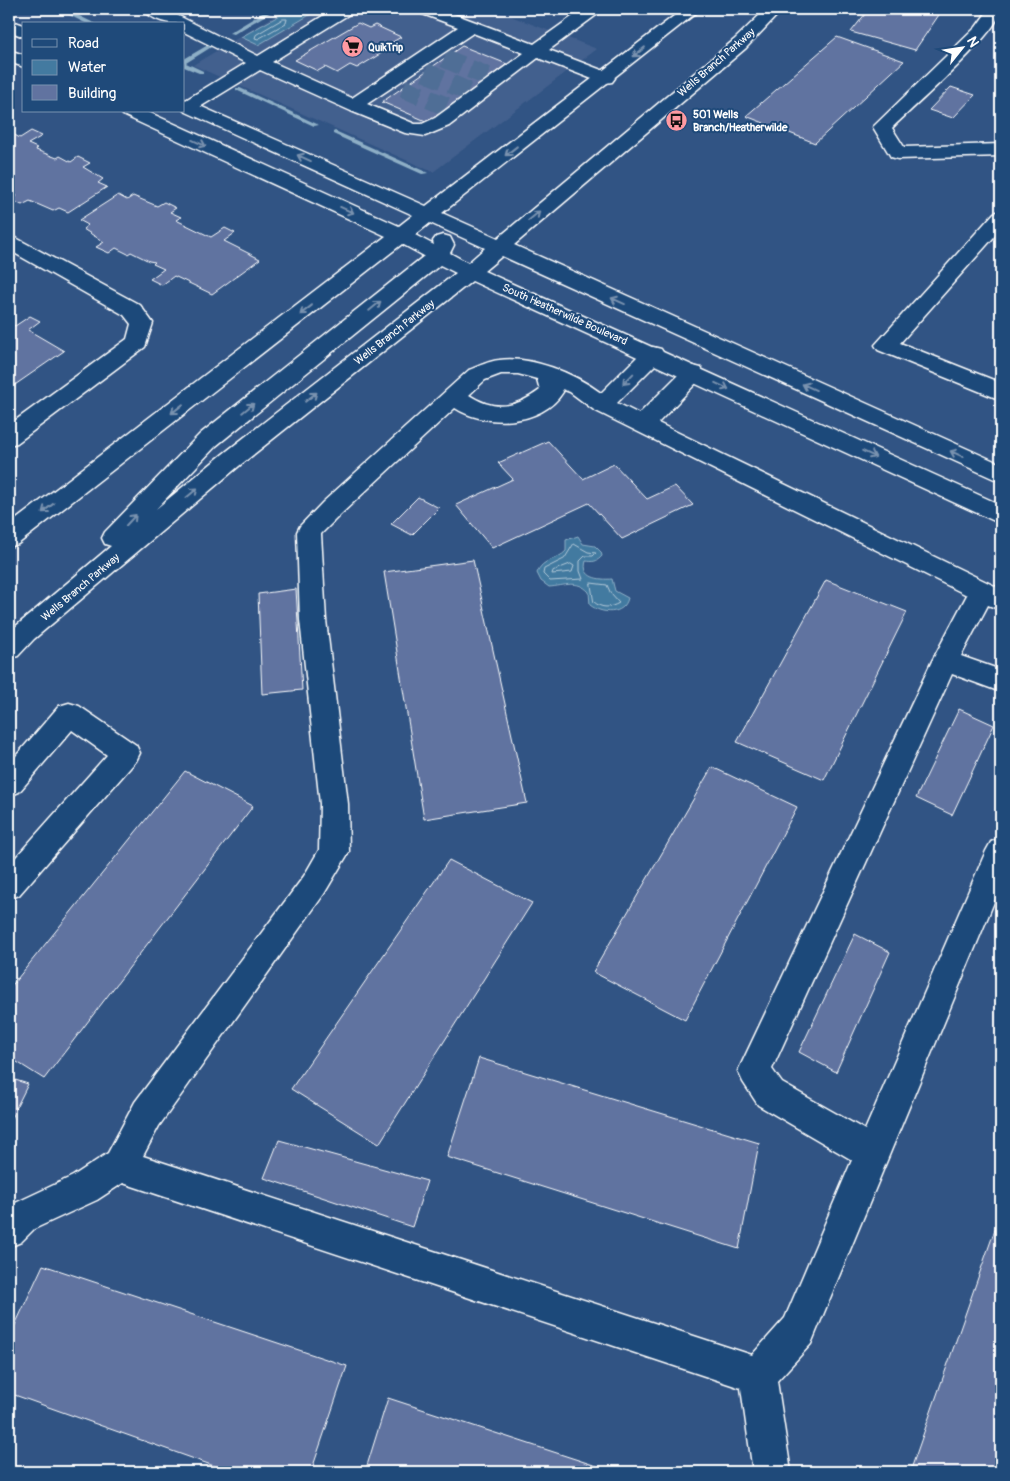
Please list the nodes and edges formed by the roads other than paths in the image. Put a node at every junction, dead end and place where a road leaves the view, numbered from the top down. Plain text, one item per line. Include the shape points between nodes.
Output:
1 (152, 9) edge
2 (345, 9) edge
3 (426, 9) edge
4 (593, 9) edge
5 (693, 9) edge
6 (775, 9) edge
7 (998, 9) edge
8 (178, 22) edge
9 (9, 25) edge
10 (185, 26) edge
11 (472, 26) junction
12 (22, 31) edge
13 (537, 52) junction
14 (9, 55) edge
15 (22, 61) edge
16 (257, 62) junction
17 (606, 78) junction
18 (186, 105) edge
19 (354, 105) junction
20 (132, 112) edge
21 (1001, 150) edge
22 (427, 215) junction
23 (1001, 218) edge
24 (401, 236) junction
25 (9, 242) edge
26 (497, 247) junction
27 (439, 255) junction
28 (470, 272) junction
29 (653, 354) junction
30 (693, 373) junction
31 (547, 374) junction
32 (1001, 392) edge
33 (454, 396) junction
34 (602, 405) junction
35 (643, 424) junction
36 (9, 437) edge
37 (1001, 474) edge
38 (1001, 515) edge
39 (9, 538) edge
40 (992, 596) edge
41 (17, 641) edge
42 (945, 662) junction
43 (1001, 681) edge
44 (9, 784) edge
45 (1001, 851) edge
46 (9, 886) edge
47 (872, 1154) junction
48 (120, 1165) junction
49 (9, 1230) edge
50 (758, 1375) junction
51 (772, 1472) edge

1 - 8 main road
2 - 16 main road
3 - 11 main road
4 - 13 main road
5 -> 17 main road
26 -> 6 main road, Wells Branch Parkway via 740,44
7 - 21 main road via 982,31 882,127 898,153
9 - 12 main road
10 - 16 main road
11 - 13 main road
11 - 19 main road via 438,56 397,85
13 - 17 main road
13 - 19 main road via 494,78 453,109 437,126 425,130 412,129
14 - 15 main road
16 - 18 main road
16 - 19 main road
17 -> 22 main road
22 -> 18 main road
20 -> 24 main road, South Heatherwilde Boulevard
22 - 24 main road
22 - 26 main road
22 - 27 main road via 442,233 444,245
23 - 32 main road via 886,345
24 - 27 main road, South Heatherwilde Boulevard
24 -> 39 main road
25 - 36 main road via 132,310 142,323 136,342
26 - 28 main road, Wells Branch Parkway
37 -> 26 main road
27 - 28 main road, South Heatherwilde Boulevard
41 -> 27 main road via 208,440
28 - 29 main road, South Heatherwilde Boulevard
41 -> 28 main road, Wells Branch Parkway via 232,460
29 - 30 main road, South Heatherwilde Boulevard
29 -> 34 main road
30 - 35 main road
30 -> 38 main road, South Heatherwilde Boulevard
31 - 33 main road via 518,367 499,367 477,375
31 - 33 main road via 552,392 536,405 515,413 481,412
31 - 34 main road via 578,387
33 - 48 main road via 309,532 314,620 334,804 334,852 314,885 147,1114
34 - 35 main road
35 - 40 main road
40 - 42 main road
42 - 43 main road
42 - 47 main road via 754,1071 770,1094
44 - 46 main road via 69,714 126,753
45 - 47 main road
47 - 50 main road via 798,1331
48 - 49 main road via 86,1188 22,1216
48 - 50 main road
50 - 51 main road

